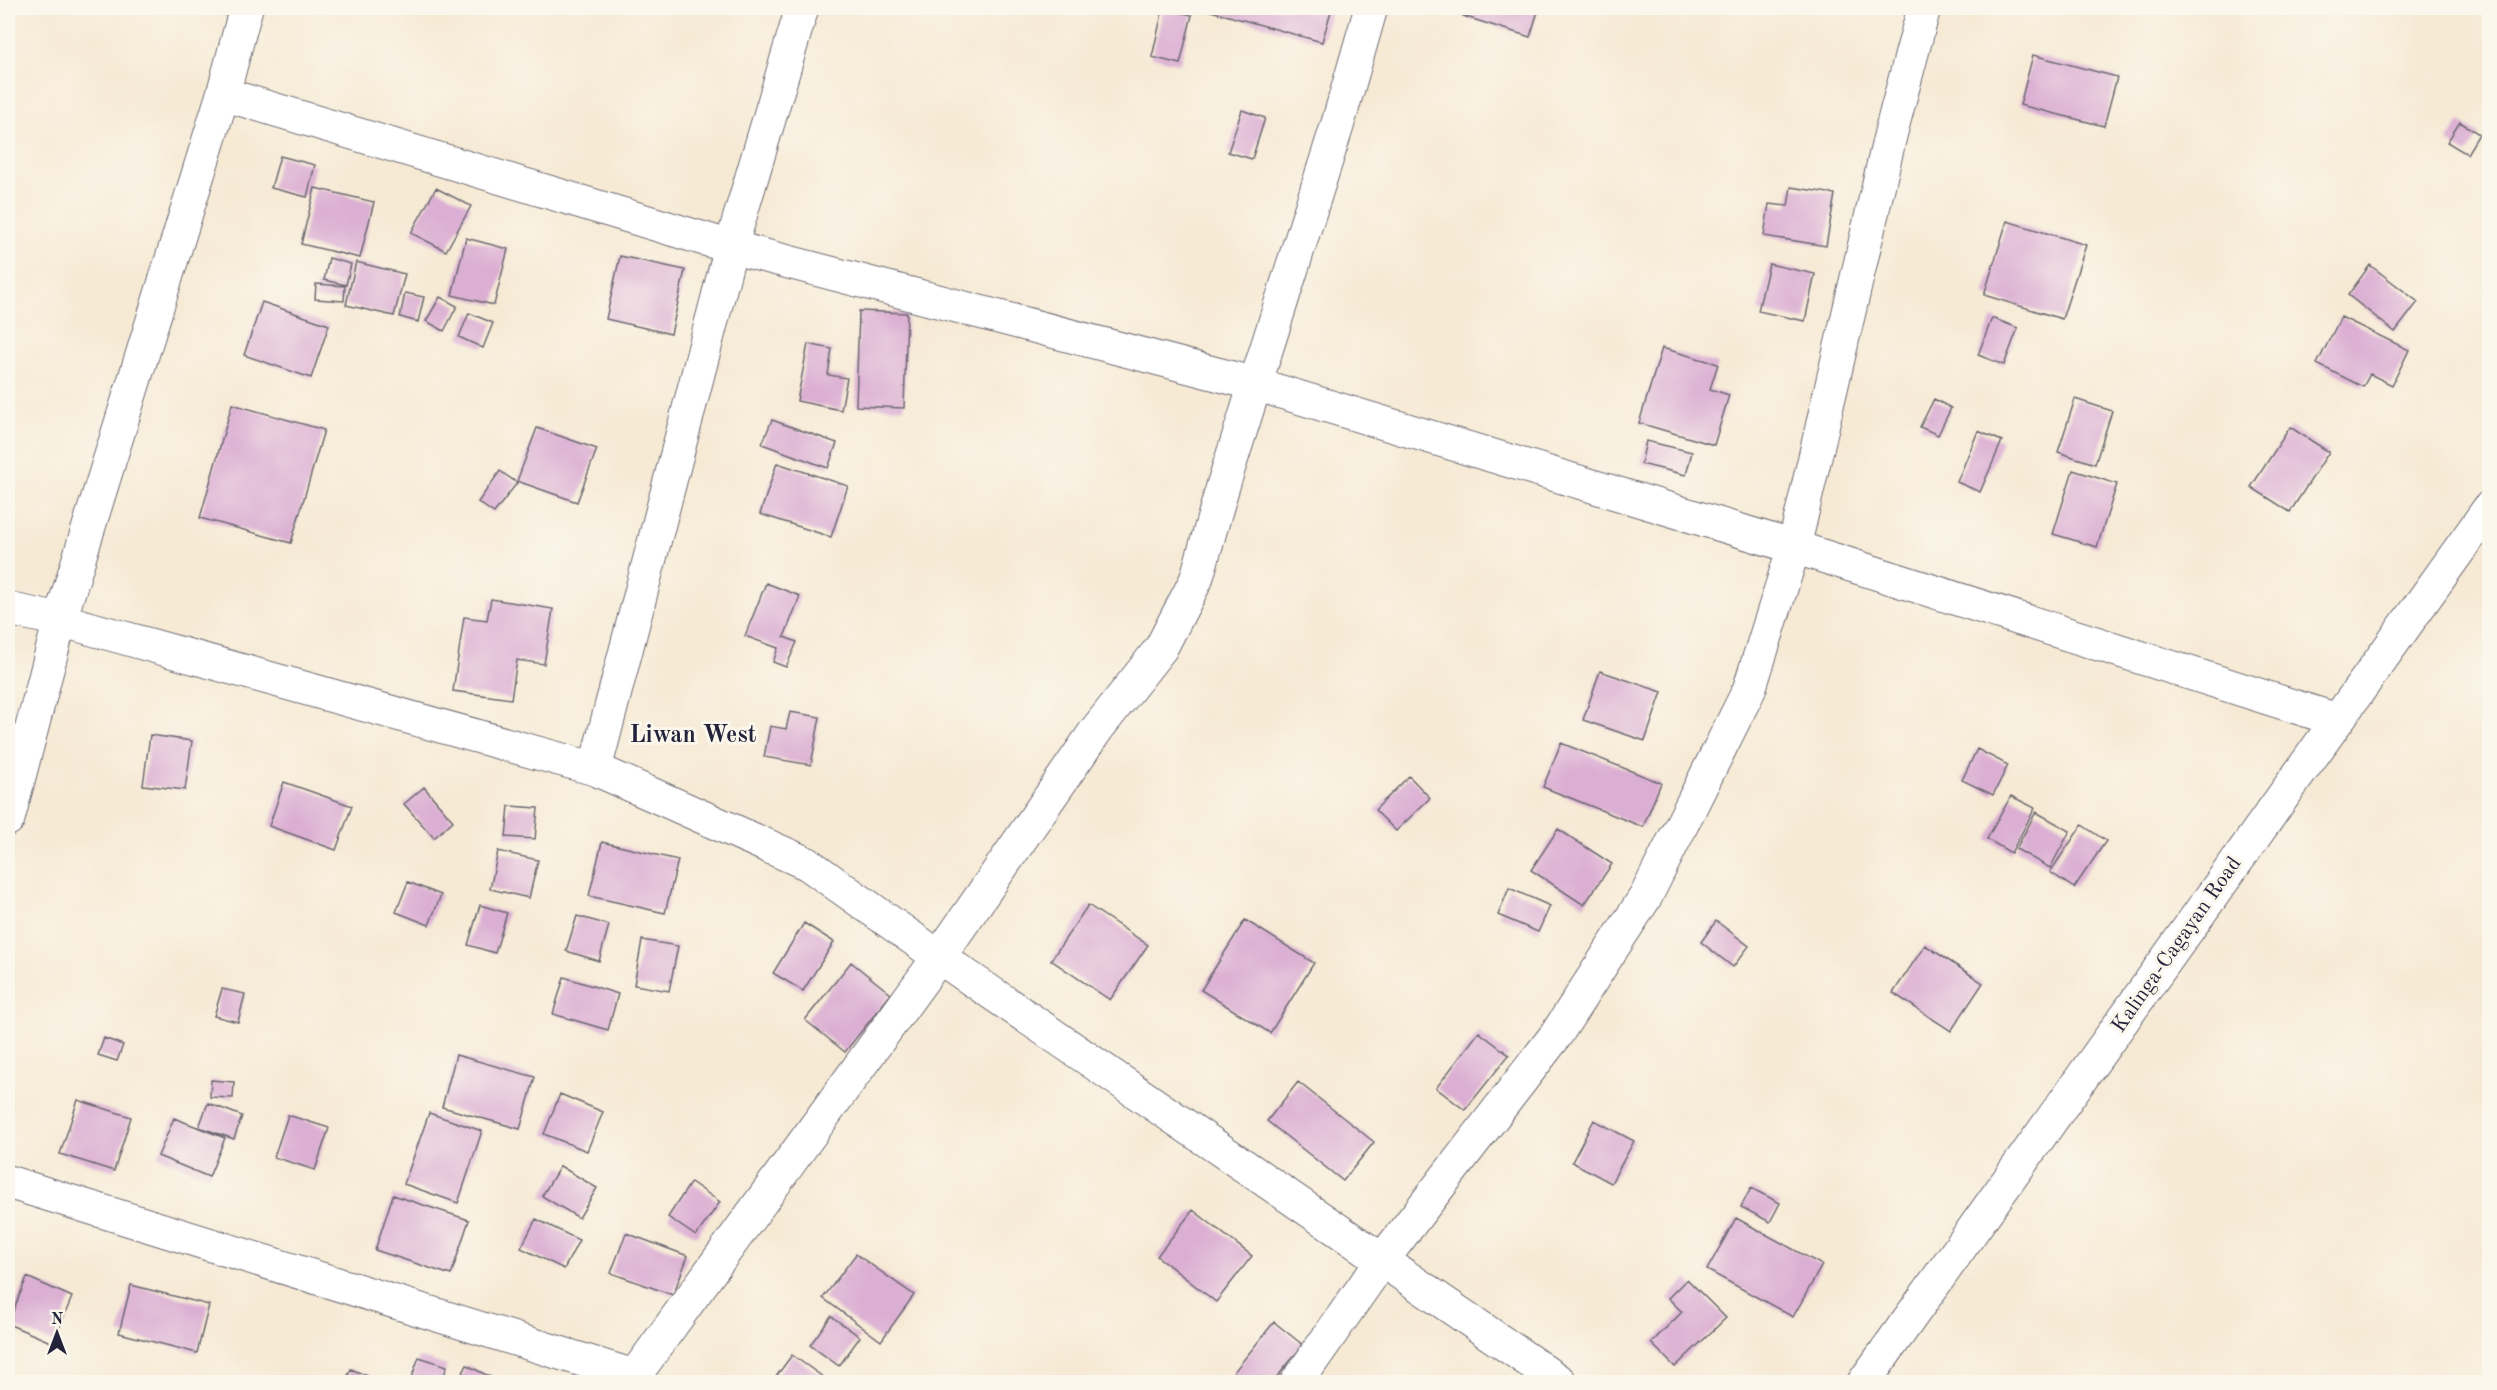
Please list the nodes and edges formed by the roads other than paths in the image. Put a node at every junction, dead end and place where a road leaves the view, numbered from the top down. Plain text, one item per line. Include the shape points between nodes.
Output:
1 (246, 8) edge
2 (802, 8) edge
3 (1371, 8) edge
4 (1924, 8) edge
5 (223, 94) junction
6 (731, 248) junction
7 (1255, 384) junction
8 (2490, 507) edge
9 (1794, 547) junction
10 (8, 609) edge
11 (60, 620) junction
12 (2337, 720) junction
13 (595, 770) junction
14 (8, 819) edge
15 (939, 957) junction
16 (8, 1182) edge
17 (1383, 1259) junction
18 (632, 1379) edge
19 (1297, 1383) edge
20 (1560, 1383) edge
21 (1864, 1383) edge

1 - 5 main road
2 - 6 main road
3 - 7 main road
4 - 9 main road via 1891,132
5 - 6 main road
5 - 11 main road
6 - 7 main road
6 - 13 main road
7 - 9 main road
7 - 15 main road via 1196,580 1161,648 1097,729
8 - 12 main road, Kalinga-Cagayan Road
9 - 12 main road
9 - 17 main road via 1749,690 1646,896 1556,1035
10 - 11 main road
11 - 13 main road
11 - 14 main road
12 - 21 main road, Kalinga-Cagayan Road
13 - 15 main road via 808,864
15 - 17 main road
15 - 18 main road
16 - 18 main road
17 - 19 main road
17 - 20 main road

